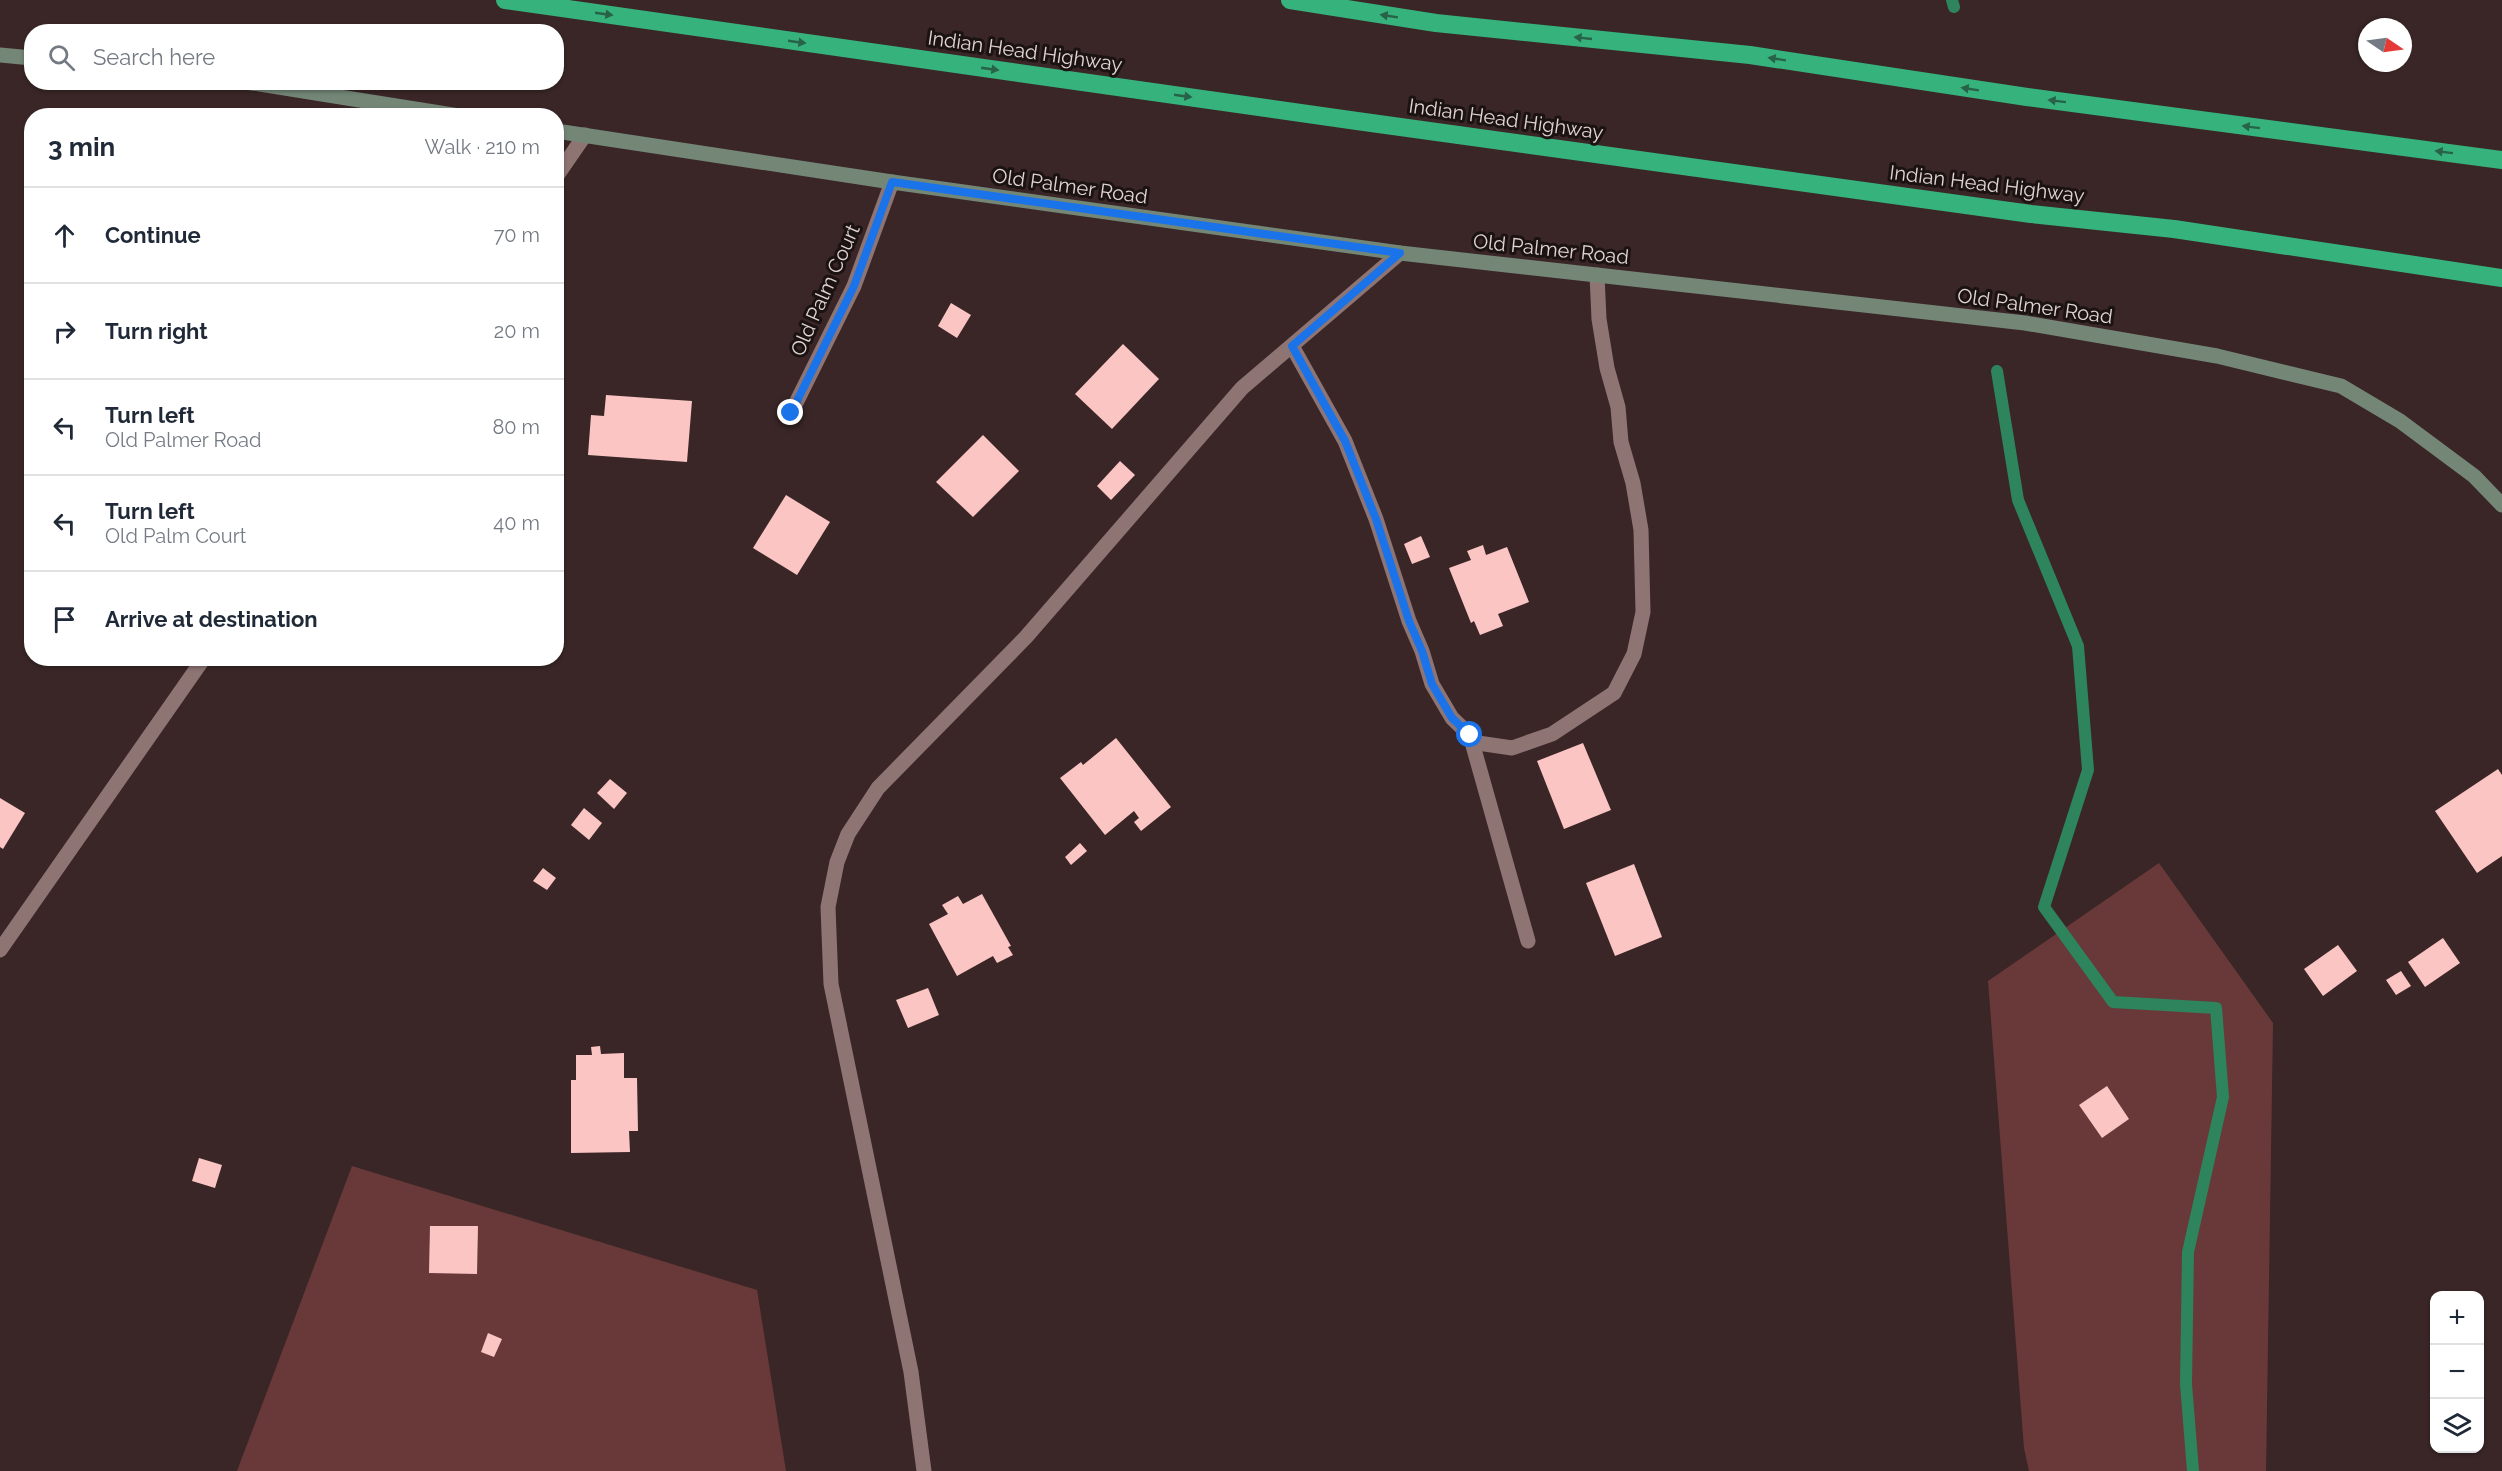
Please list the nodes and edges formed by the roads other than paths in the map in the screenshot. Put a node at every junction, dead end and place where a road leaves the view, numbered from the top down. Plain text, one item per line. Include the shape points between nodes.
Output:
1 (505, 0) edge
2 (1290, 0) edge
3 (0, 55) edge
4 (24, 57) edge
5 (296, 90) edge
6 (409, 108) edge
7 (564, 132) edge
8 (585, 135) junction
9 (2502, 160) edge
10 (564, 165) edge
11 (892, 182) junction
12 (1400, 253) junction
13 (1597, 275) junction
14 (2502, 278) edge
15 (1292, 346) junction
16 (791, 413) dead end
17 (2502, 505) edge
18 (198, 666) edge
19 (1470, 735) junction
20 (1528, 941) dead end
21 (0, 950) edge
22 (924, 1471) edge

1 -> 14 highway, Indian Head Highway via 1345,120 2174,229
9 -> 2 highway via 2028,98 1749,55 1436,23
3 - 4 street
5 - 6 street
7 - 8 street, Old Palmer Road
8 - 10 street
8 - 11 street, Old Palmer Road
11 - 12 street, Old Palmer Road
11 - 16 street, Old Palm Court via 854,286
12 - 13 street, Old Palmer Road
12 - 15 street
13 - 17 street, Old Palmer Road via 2025,323 2217,356 2341,386 2419,435 2474,476
13 - 19 street via 1599,319 1641,530 1643,612 1634,654 1614,693 1552,734 1512,748 1478,743
15 - 19 street via 1345,441 1432,684 1452,718
15 - 22 street via 1242,388 1026,637 878,788 848,834 837,862 828,907 831,984 911,1372
18 - 21 street
19 - 20 street

